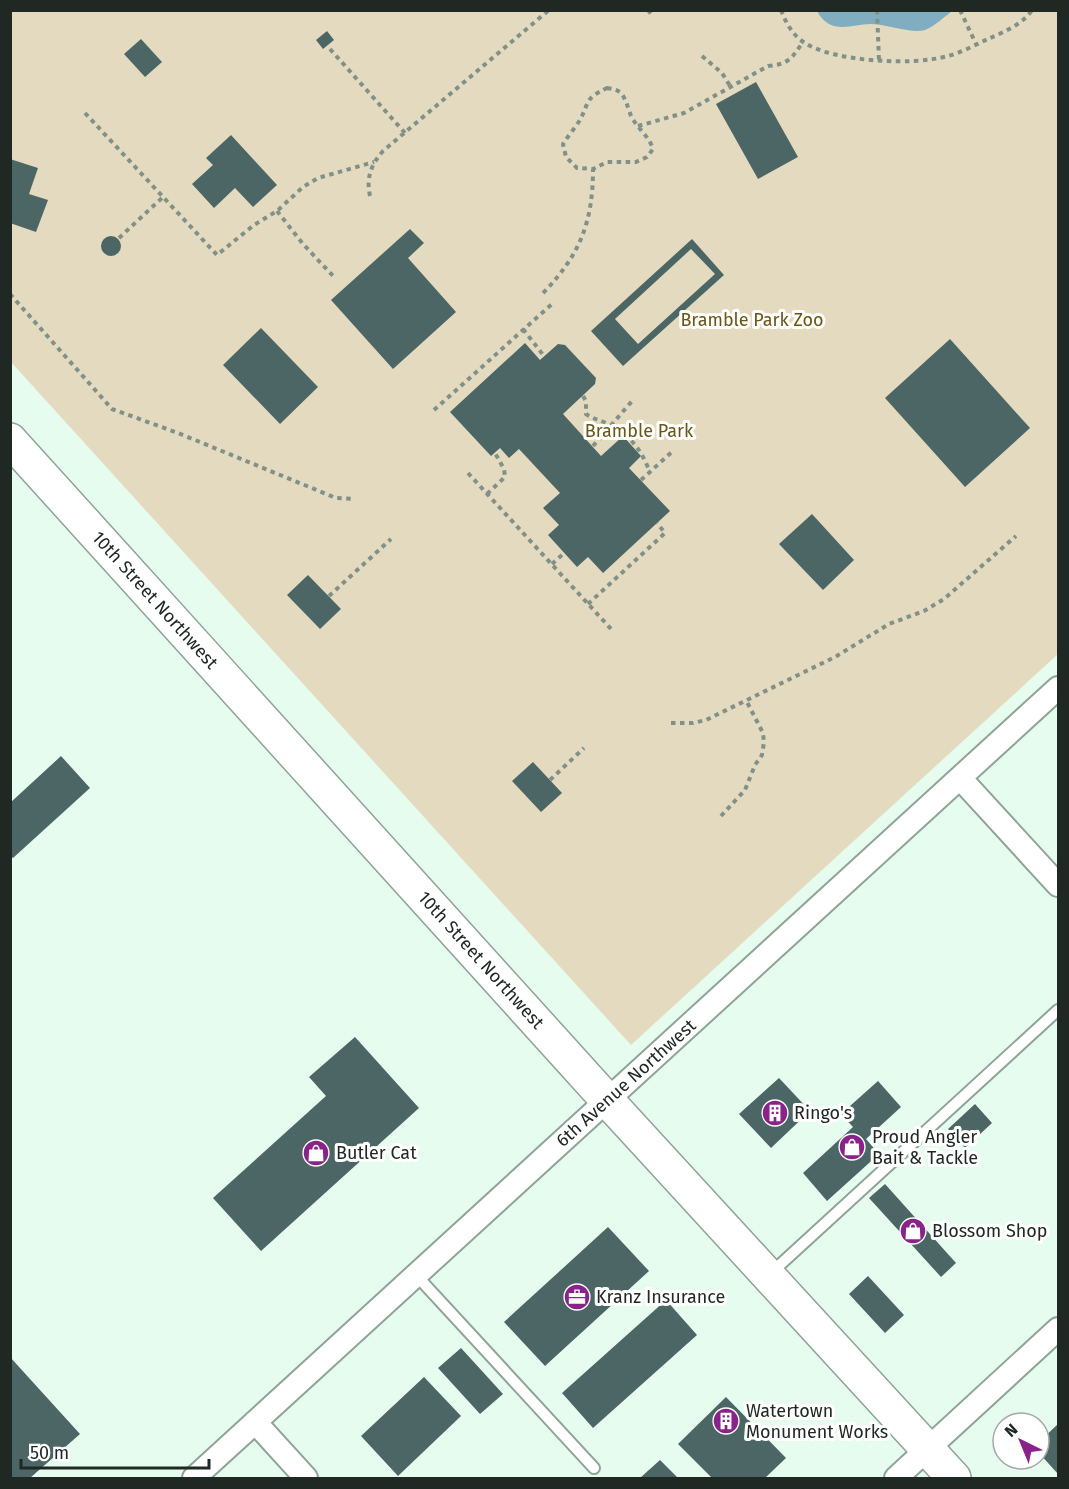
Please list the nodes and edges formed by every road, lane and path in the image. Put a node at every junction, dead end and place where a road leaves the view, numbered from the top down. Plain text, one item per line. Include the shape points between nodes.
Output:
1 (549, 10) edge
2 (782, 10) edge
3 (877, 10) edge
4 (1032, 10) edge
5 (961, 12) edge
6 (803, 42) junction
7 (976, 44) junction
8 (330, 49) dead end
9 (702, 56) dead end
10 (879, 61) junction
11 (730, 86) junction
12 (85, 113) dead end
13 (638, 126) junction
14 (405, 133) junction
15 (374, 162) junction
16 (593, 169) junction
17 (370, 196) dead end
18 (163, 197) junction
19 (277, 211) junction
20 (118, 238) dead end
21 (334, 277) dead end
22 (543, 293) dead end
23 (10, 294) edge
24 (552, 304) dead end
25 (524, 329) junction
26 (544, 356) dead end
27 (583, 396) dead end
28 (633, 400) dead end
29 (434, 410) dead end
30 (611, 425) junction
31 (10, 440) edge
32 (592, 446) dead end
33 (674, 450) dead end
34 (495, 453) dead end
35 (468, 473) dead end
36 (650, 473) junction
37 (641, 480) dead end
38 (488, 494) junction
39 (354, 500) dead end
40 (657, 523) dead end
41 (1016, 536) dead end
42 (391, 539) dead end
43 (564, 553) dead end
44 (552, 564) junction
45 (329, 596) dead end
46 (588, 604) junction
47 (612, 630) dead end
48 (1059, 688) edge
49 (746, 700) junction
50 (671, 723) dead end
51 (584, 748) dead end
52 (960, 778) junction
53 (550, 780) dead end
54 (721, 816) dead end
55 (1059, 885) edge
56 (1059, 1010) edge
57 (607, 1100) junction
58 (416, 1275) junction
59 (767, 1276) junction
60 (1059, 1329) edge
61 (255, 1422) junction
62 (928, 1450) junction
63 (594, 1468) dead end
64 (194, 1479) edge
65 (306, 1479) edge
66 (896, 1479) edge
67 (954, 1479) edge

1 - 14 path
2 - 6 path via 791,30
3 - 10 path
4 - 7 path via 1018,24
5 - 7 path
6 - 10 path via 818,50
6 - 11 path via 783,64 768,66
7 - 10 path via 930,60
8 - 14 path
9 - 11 path via 722,73
11 - 13 path via 684,113
12 - 18 path
13 - 16 path via 653,149 647,157 636,162 607,162
13 - 16 path via 622,95 607,88 595,94 585,104 563,144 566,157 577,168
14 - 15 path
15 - 17 path via 369,173
15 - 19 path via 318,178
16 - 22 path via 591,213 584,232 557,279
18 - 19 path via 218,255
18 - 20 path
19 - 21 path
23 - 39 path via 112,409 336,498
24 - 25 path
25 - 26 path
25 - 29 path
27 - 30 path via 586,414
28 - 30 path
30 - 32 path
30 - 36 path via 641,452
31 - 57 main road, 10th Street Northwest
33 - 36 path
34 - 38 path via 505,477
35 - 38 path
36 - 37 path
38 - 44 path
40 - 46 path via 665,533
41 - 49 path via 944,599
42 - 45 path
43 - 44 path
44 - 46 path
46 - 47 path
48 - 52 street, 6th Avenue Northwest
49 - 50 path via 706,720
49 - 54 path via 763,733 762,755 745,790
51 - 53 path
52 - 55 street
52 - 57 street, 6th Avenue Northwest
56 - 59 lane
57 - 58 street, 6th Avenue Northwest
57 - 59 main road, 10th Street Northwest
58 - 61 street, 6th Avenue Northwest
58 - 63 lane
59 - 62 main road, 10th Street Northwest
60 - 62 street
61 - 64 street, 6th Avenue Northwest
61 - 65 street
62 - 66 street
62 - 67 main road, 10th Street Northwest

